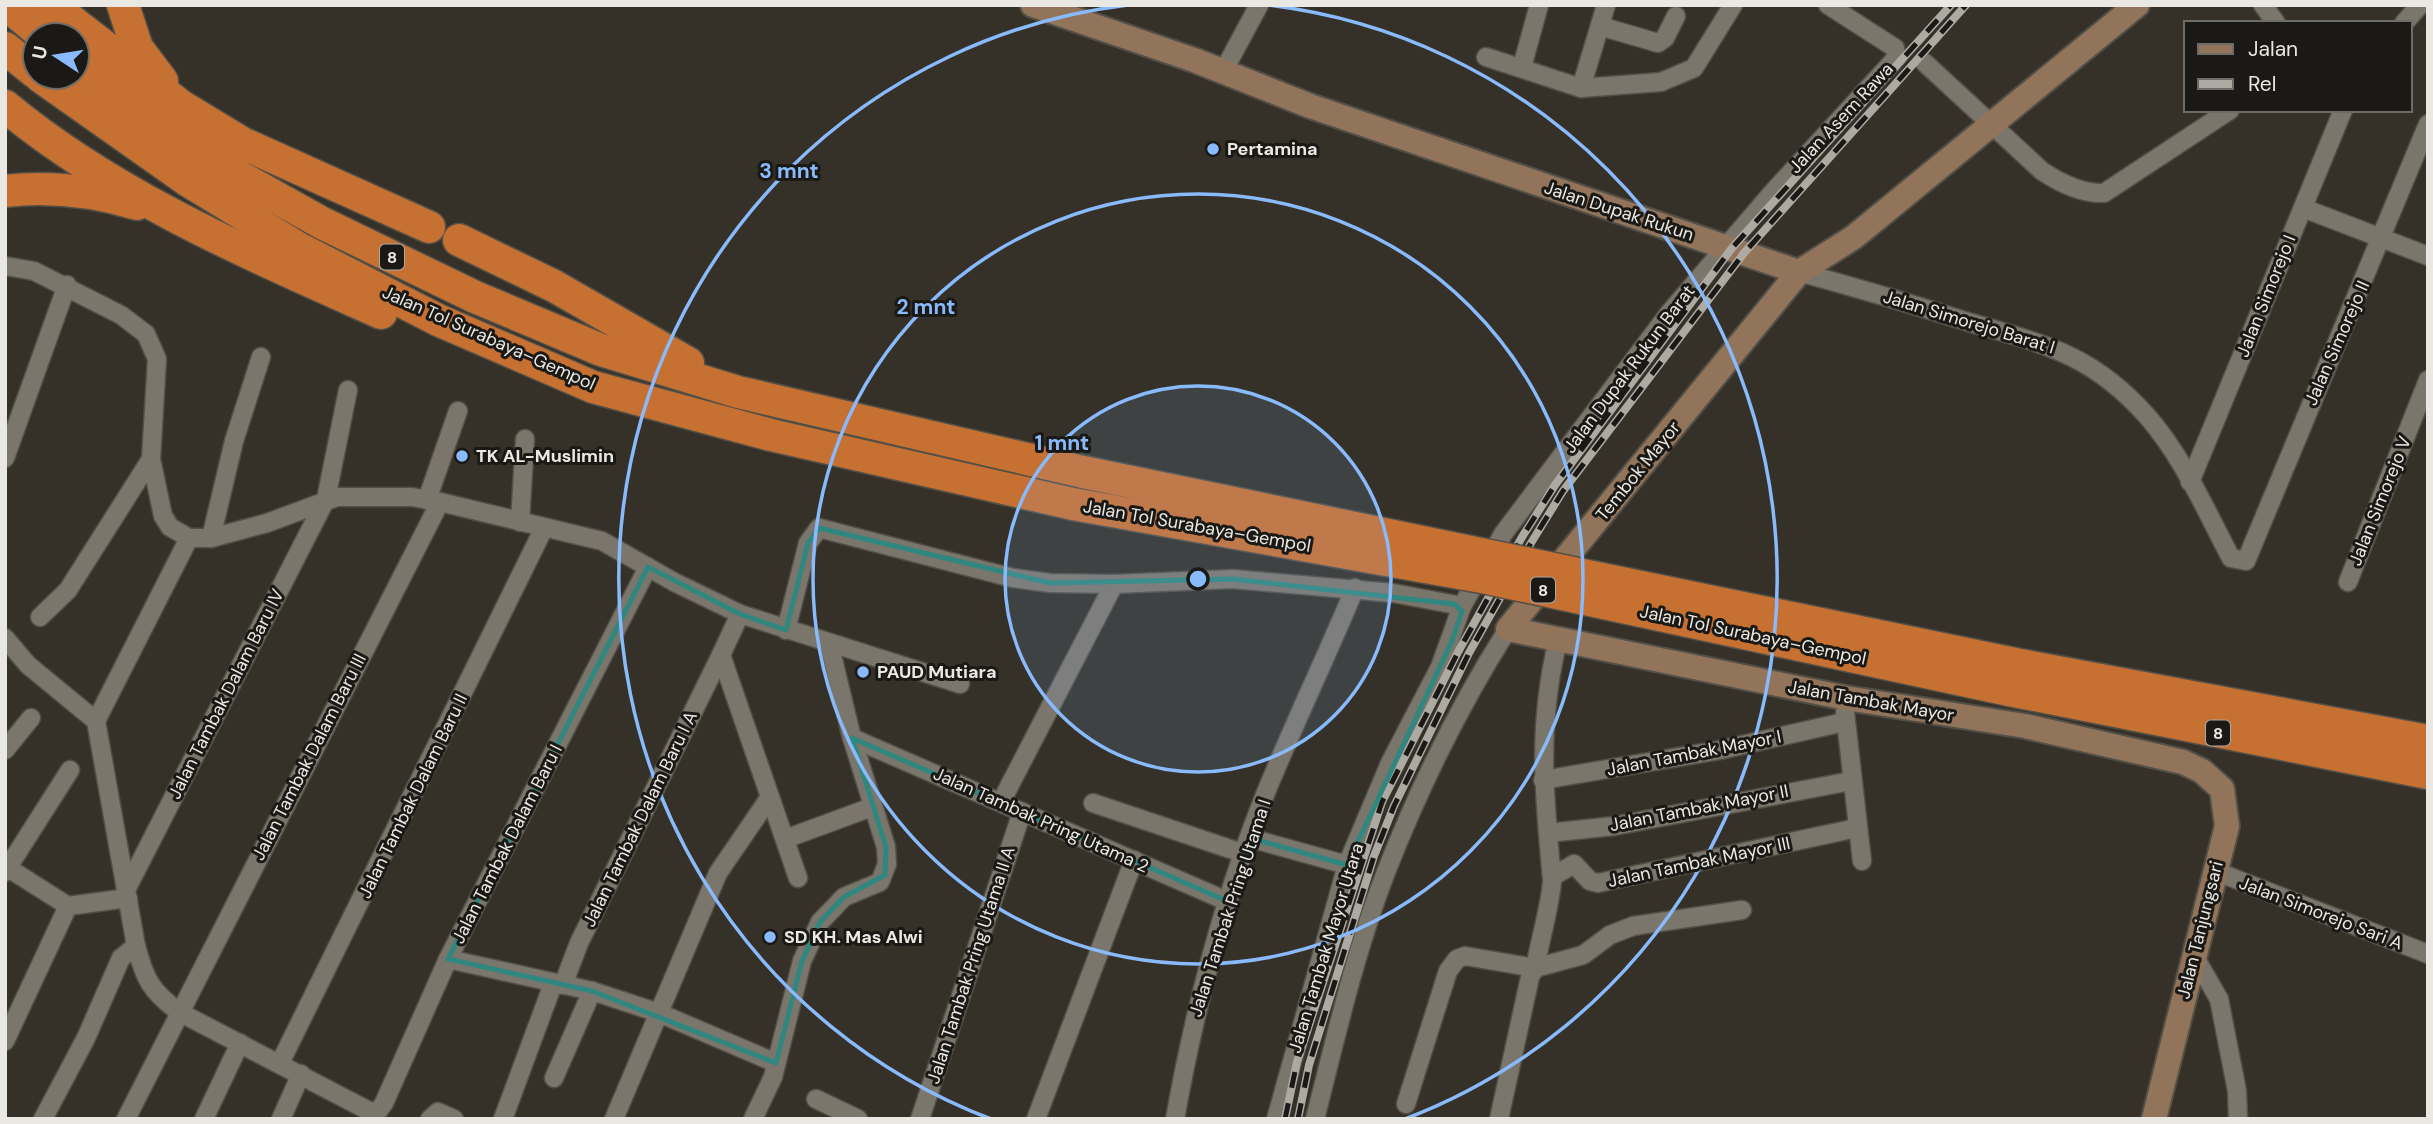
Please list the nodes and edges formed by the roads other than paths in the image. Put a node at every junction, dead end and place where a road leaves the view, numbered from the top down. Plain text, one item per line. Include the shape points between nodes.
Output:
1 (7, 5) edge
2 (51, 5) edge
3 (123, 5) edge
4 (1033, 5) edge
5 (1259, 5) edge
6 (1539, 5) edge
7 (1606, 5) edge
8 (1733, 5) edge
9 (1828, 5) edge
10 (2137, 5) edge
11 (2263, 5) edge
12 (2420, 5) edge
13 (1676, 16) dead end
14 (26, 21) edge
15 (2275, 21) edge
16 (2406, 21) edge
17 (1600, 26) junction
18 (5, 48) edge
19 (1486, 57) dead end
20 (21, 61) edge
21 (1925, 63) dead end
22 (1522, 67) junction
23 (1224, 71) junction
24 (91, 73) edge
25 (1581, 88) junction
26 (61, 91) edge
27 (5, 106) edge
28 (181, 106) junction
29 (2227, 112) edge
30 (2342, 112) edge
31 (2428, 124) edge
32 (1994, 125) junction
33 (5, 191) edge
34 (2303, 208) junction
35 (172, 215) junction
36 (429, 227) dead end
37 (2382, 239) junction
38 (459, 240) dead end
39 (1726, 246) junction
40 (2428, 256) edge
41 (5, 266) edge
42 (1799, 271) junction
43 (67, 285) junction
44 (261, 357) dead end
45 (2428, 380) edge
46 (593, 387) junction
47 (348, 390) dead end
48 (738, 392) junction
49 (458, 411) dead end
50 (525, 439) dead end
51 (5, 458) edge
52 (151, 459) junction
53 (2190, 482) junction
54 (326, 499) junction
55 (433, 501) junction
56 (520, 522) junction
57 (544, 528) junction
58 (189, 538) junction
59 (211, 538) junction
60 (2246, 561) joint
61 (648, 567) junction
62 (2348, 582) dead end
63 (1114, 584) junction
64 (1355, 588) junction
65 (1462, 606) junction
66 (740, 614) junction
67 (40, 617) dead end
68 (1508, 629) junction
69 (786, 630) junction
70 (5, 638) edge
71 (1558, 640) junction
72 (829, 643) junction
73 (721, 654) junction
74 (2012, 677) junction
75 (960, 684) dead end
76 (1845, 710) junction
77 (31, 718) dead end
78 (96, 721) junction
79 (852, 738) junction
80 (2428, 741) edge
81 (5, 750) edge
82 (2183, 762) joint
83 (71, 770) dead end
84 (2428, 774) edge
85 (1543, 779) junction
86 (1851, 781) junction
87 (770, 797) junction
88 (1001, 802) junction
89 (1093, 803) dead end
90 (872, 807) junction
91 (1022, 812) junction
92 (1857, 828) junction
93 (1548, 834) junction
94 (785, 839) junction
95 (1247, 846) junction
96 (1134, 860) junction
97 (1862, 861) dead end
98 (1347, 865) junction
99 (6, 868) edge
100 (2215, 872) junction
101 (1552, 877) junction
102 (798, 878) dead end
103 (127, 894) junction
104 (1229, 902) junction
105 (68, 906) junction
106 (1742, 910) dead end
107 (136, 946) junction
108 (2193, 954) junction
109 (2428, 954) edge
110 (448, 959) junction
111 (1535, 968) junction
112 (558, 984) junction
113 (592, 991) junction
114 (179, 1012) junction
115 (659, 1013) junction
116 (5, 1041) edge
117 (240, 1043) junction
118 (280, 1063) junction
119 (776, 1063) junction
120 (301, 1074) junction
121 (554, 1078) dead end
122 (816, 1099) dead end
123 (1406, 1104) dead end
124 (361, 1114) edge
125 (43, 1119) edge
126 (126, 1119) edge
127 (204, 1119) edge
128 (281, 1119) edge
129 (430, 1119) edge
130 (454, 1119) edge
131 (503, 1119) edge
132 (614, 1119) edge
133 (753, 1119) edge
134 (858, 1119) edge
135 (920, 1119) edge
136 (1036, 1119) edge
137 (1175, 1119) edge
138 (1276, 1119) edge
139 (1315, 1119) edge
140 (1499, 1119) edge
141 (2154, 1119) edge
142 (2238, 1119) edge

1 - 14 highway
2 - 28 highway
3 - 28 highway via 137,48
4 - 23 main road, Jalan Dupak Rukun
5 - 23 street
6 - 22 street
7 - 17 street
8 - 25 street via 1694,68 1661,82
9 - 39 street, Jalan Asem Rawa via 1895,48 1896,58
10 - 32 main road
11 - 15 street
12 - 16 street
13 - 17 street via 1658,43
17 - 25 street
18 - 20 highway
19 - 22 street
21 - 32 street
22 - 25 street
23 - 39 main road, Jalan Dupak Rukun via 1310,106
24 - 48 highway, Jalan Tol Surabaya–Gempol / 8 via 205,158 322,223 475,298 601,350
26 - 46 highway, Jalan Tol Surabaya–Gempol / 8 via 187,180 298,248 438,320
27 - 35 highway
28 - 36 highway via 242,143
29 - 32 street via 2104,193 2057,181
30 - 34 street, Jalan Simorejo I
31 - 37 street, Jalan Simorejo II
32 - 42 main road via 1854,237
33 - 35 highway via 77,191
34 - 37 street
34 - 53 street, Jalan Simorejo I
35 - 46 highway via 429,335
37 - 40 street
37 - 60 street, Jalan Simorejo II
38 - 48 highway via 554,286
39 - 42 main road, Jalan Dupak Rukun
39 - 65 street, Jalan Dupak Rukun Barat via 1606,395 1503,534
41 - 43 street via 34,271
42 - 53 street, Jalan Simorejo Barat I via 2014,333 2082,360 2149,418
42 - 68 main road, Tembok Mayor
43 - 51 street
43 - 52 street via 135,324 152,343 157,359
44 - 59 street
45 - 62 street, Jalan Simorejo V
46 - 74 highway, Jalan Tol Surabaya–Gempol / 8, bridge via 771,435 1073,504
47 - 54 street, Jalan Tambak Dalam Baru IV
48 - 74 highway, Jalan Tol Surabaya–Gempol / 8, bridge
49 - 55 street, Jalan Tambak Dalam Baru III
50 - 56 street
52 - 58 street via 163,516 170,527
52 - 67 street via 68,590
53 - 60 street, Jalan Simorejo Barat I via 2231,558
54 - 55 street via 412,497
54 - 59 street via 267,523
54 - 103 street, Jalan Tambak Dalam Baru IV
55 - 56 street
55 - 114 street, Jalan Tambak Dalam Baru III
56 - 57 street
57 - 61 street via 602,541
57 - 118 street, Jalan Tambak Dalam Baru II
58 - 59 street
58 - 78 street
61 - 66 street
61 - 110 street, Jalan Tambak Dalam Baru I
63 - 64 street via 1233,579
63 - 69 street via 1013,578 819,528 808,543
63 - 88 street
64 - 65 street
64 - 95 street, Jalan Tambak Pring Utama I
65 - 98 street, Jalan Tambak Mayor Utara via 1440,667 1390,763
66 - 69 street
66 - 73 street, Jalan Tambak Dalam Baru I A
68 - 71 main road
68 - 139 street via 1461,707 1386,873 1348,989
69 - 72 street
70 - 78 street via 28,665
71 - 76 main road, Jalan Tambak Mayor
71 - 85 street via 1543,723
72 - 75 street
72 - 79 street
73 - 87 street
73 - 112 street, Jalan Tambak Dalam Baru I A
74 - 80 highway, Jalan Tol Surabaya–Gempol / 8
74 - 84 highway, Jalan Tol Surabaya–Gempol / 8
76 - 82 main road, Jalan Tambak Mayor via 2025,726
76 - 85 street, Jalan Tambak Mayor I via 1720,750
76 - 86 street
77 - 81 street
78 - 103 street
79 - 88 street, Jalan Tambak Pring Utama 2
79 - 90 street
82 - 100 main road, Jalan Tanjungsari via 2222,789 2227,826
83 - 99 street
85 - 93 street
86 - 92 street
86 - 93 street, Jalan Tambak Mayor II via 1615,826
87 - 94 street
87 - 115 street via 718,873
88 - 91 street, Jalan Tambak Pring Utama 2
89 - 95 street
90 - 94 street
90 - 119 street via 886,847 885,875 880,883 844,897 820,922 802,961
91 - 96 street, Jalan Tambak Pring Utama 2
91 - 135 street, Jalan Tambak Pring Utama II A
92 - 97 street
92 - 101 street, Jalan Tambak Mayor III via 1598,883 1574,864
93 - 101 street
94 - 102 street
95 - 98 street
95 - 104 street, Jalan Tambak Pring Utama I
96 - 104 street, Jalan Tambak Pring Utama 2
96 - 136 street
98 - 138 street, Jalan Tambak Mayor Utara
99 - 105 street
100 - 108 main road, Jalan Tanjungsari
100 - 109 street, Jalan Simorejo Sari A
101 - 111 street
103 - 105 street
103 - 107 street
104 - 137 street, Jalan Tambak Pring Utama I via 1190,1038
105 - 116 street
106 - 111 street via 1633,926 1616,931 1583,955
107 - 114 street via 146,981
107 - 125 street via 121,958
108 - 141 main road, Jalan Tanjungsari
108 - 142 street via 2218,999 2237,1091
110 - 112 street
110 - 124 street, Jalan Tambak Dalam Baru I via 384,1103 379,1110
111 - 123 street via 1465,956 1457,959 1445,980
111 - 140 street
112 - 113 street
112 - 131 street, Jalan Tambak Dalam Baru I A
113 - 115 street
113 - 121 street
114 - 117 street
114 - 126 street, Jalan Tambak Dalam Baru III
115 - 119 street
115 - 132 street
117 - 118 street
117 - 127 street
118 - 120 street
119 - 133 street
120 - 124 street
120 - 128 street
122 - 134 street
129 - 130 street via 438,1112

